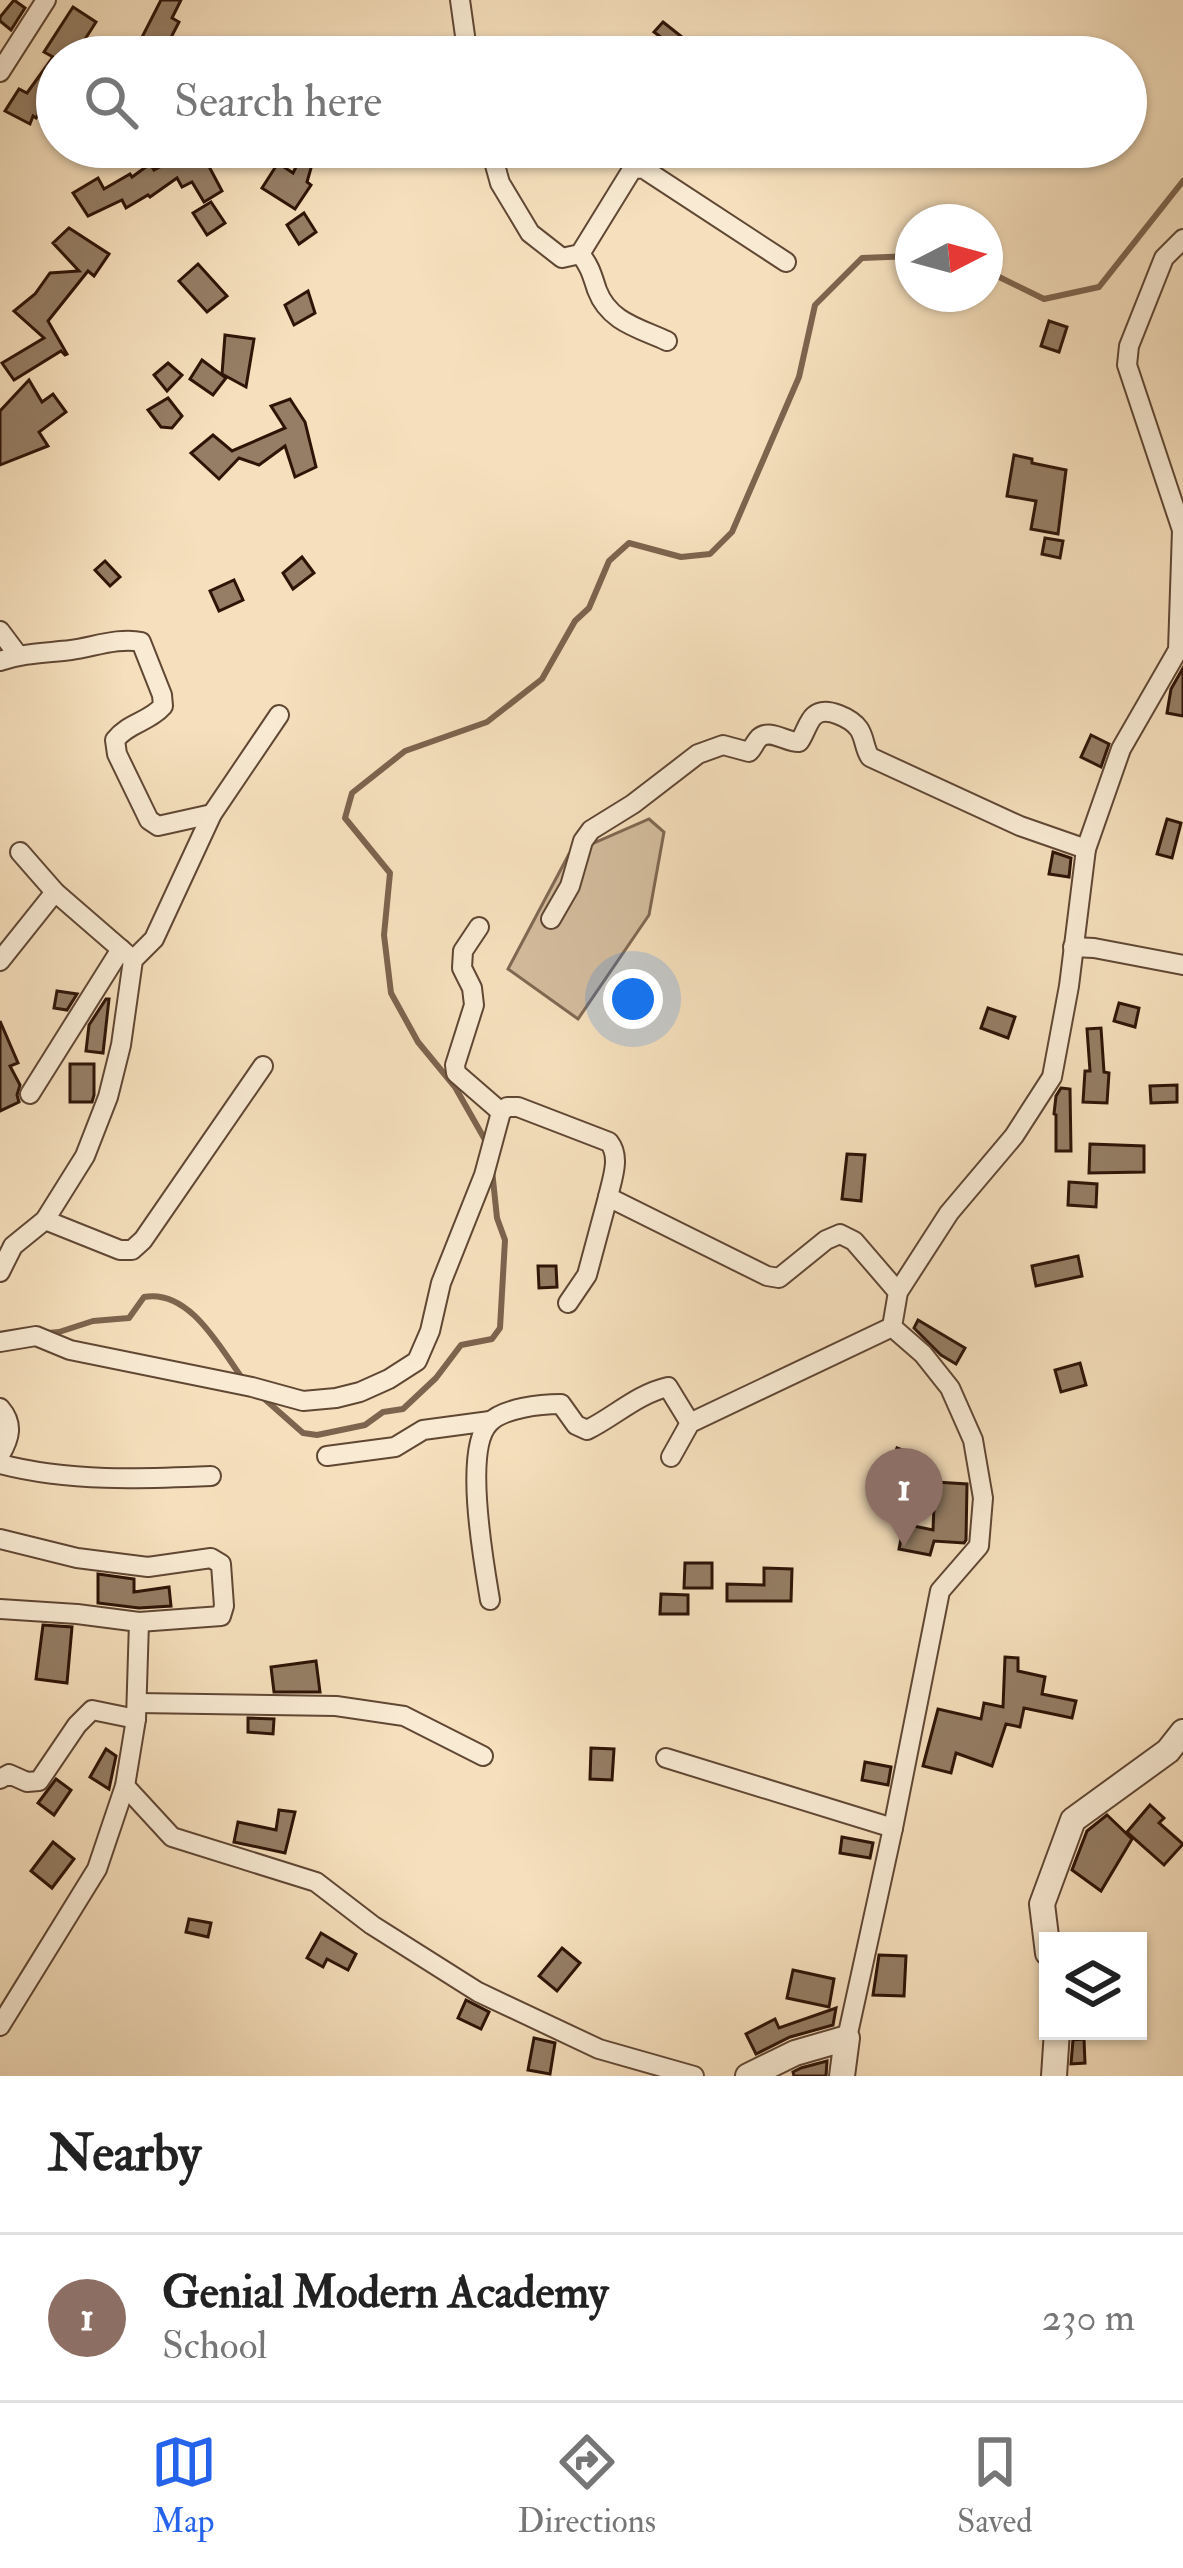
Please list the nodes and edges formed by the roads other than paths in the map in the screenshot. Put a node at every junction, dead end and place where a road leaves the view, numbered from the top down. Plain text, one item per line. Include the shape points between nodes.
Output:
1 (46, 0) edge
2 (460, 0) edge
3 (465, 36) edge
4 (0, 72) edge
5 (496, 168) edge
6 (1183, 238) edge
7 (580, 254) junction
8 (786, 262) dead end
9 (668, 341) dead end
10 (1182, 600) edge
11 (0, 631) edge
12 (9, 658) edge
13 (279, 715) dead end
14 (212, 814) junction
15 (1086, 849) junction
16 (20, 852) dead end
17 (55, 892) junction
18 (551, 919) dead end
19 (479, 927) dead end
20 (1072, 947) junction
21 (127, 955) junction
22 (0, 962) edge
23 (1183, 965) edge
24 (263, 1066) dead end
25 (31, 1094) dead end
26 (501, 1112) junction
27 (608, 1197) junction
28 (45, 1220) junction
29 (0, 1272) edge
30 (898, 1292) junction
31 (568, 1303) dead end
32 (892, 1327) junction
33 (0, 1342) edge
34 (0, 1408) edge
35 (490, 1421) junction
36 (690, 1423) junction
37 (327, 1456) dead end
38 (671, 1457) dead end
39 (0, 1460) edge
40 (211, 1476) dead end
41 (0, 1539) edge
42 (490, 1600) dead end
43 (0, 1609) edge
44 (139, 1622) junction
45 (137, 1711) junction
46 (1183, 1732) edge
47 (483, 1756) dead end
48 (666, 1758) dead end
49 (0, 1779) edge
50 (125, 1786) junction
51 (893, 1828) junction
52 (1045, 1932) edge
53 (0, 2026) edge
54 (847, 2038) junction
55 (1056, 2040) edge
56 (694, 2076) edge
57 (748, 2076) edge
58 (842, 2076) edge
59 (1054, 2076) edge

1 - 4 street
2 - 3 street
5 - 7 street via 530,233 562,258
6 - 10 street via 1164,258 1127,365 1182,530
7 - 8 street via 633,168
7 - 9 street via 612,316
10 - 15 street via 1178,650 1121,749
11 - 12 street
12 - 14 street via 141,642 163,706 124,729 117,754 158,826
13 - 14 street
14 - 21 street via 154,939
15 - 18 street via 871,757 858,728 820,713 800,742 772,734 749,752 723,746 698,754 602,821 583,841
15 - 20 street
16 - 17 street
17 - 21 street
17 - 22 street
19 - 26 street via 463,951 473,1004 455,1065
20 - 23 street
20 - 30 street via 1052,1077
21 - 25 street
21 - 28 street via 122,1045 108,1097 86,1156
24 - 28 street via 132,1250
26 - 27 street via 518,1107 608,1142 616,1161
26 - 33 street via 417,1361 360,1392 303,1401 36,1336
27 - 30 street via 779,1278 840,1234
27 - 31 street via 587,1275
28 - 29 street via 14,1246
30 - 32 street
32 - 36 street
32 - 51 street via 950,1388 973,1440 983,1498 979,1546 940,1591
34 - 39 street via 10,1427
35 - 36 street via 561,1404 586,1430 668,1387
35 - 37 street
35 - 42 street via 480,1438 476,1510
36 - 38 street
39 - 40 street via 43,1472
41 - 44 street via 148,1567 211,1558 220,1564 221,1616
43 - 44 street
44 - 45 street
45 - 47 street via 336,1706 404,1716
45 - 49 street via 92,1710 39,1781
45 - 50 street
46 - 52 street via 1073,1820 1042,1904
48 - 51 street
50 - 53 street via 97,1869
50 - 56 street via 172,1838 316,1882 478,1992 599,2049
51 - 54 street
54 - 57 street
54 - 58 street
55 - 59 street

